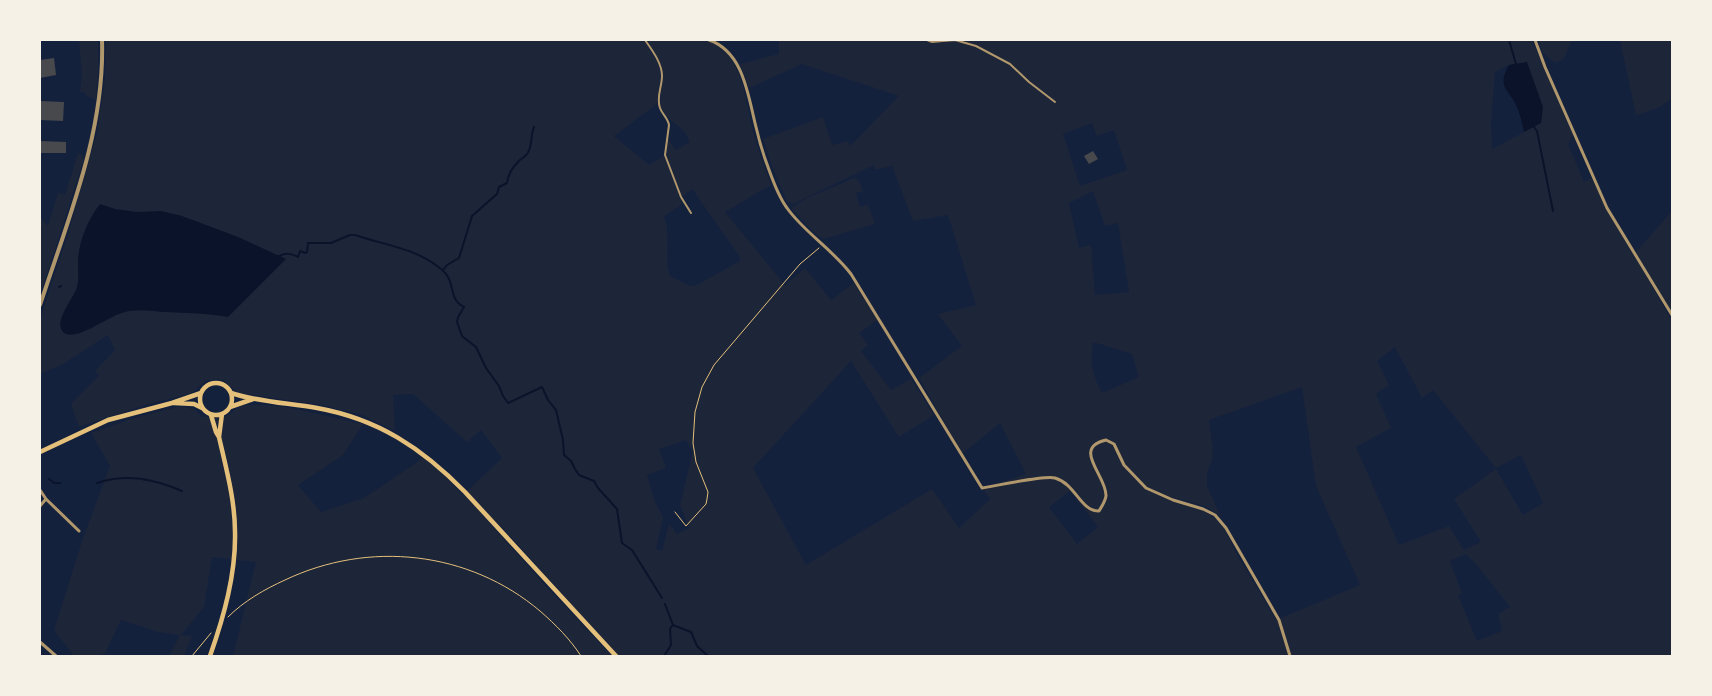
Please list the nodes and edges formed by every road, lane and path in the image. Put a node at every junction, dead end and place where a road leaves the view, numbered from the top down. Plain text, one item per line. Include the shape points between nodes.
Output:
1 (102, 40) edge
2 (645, 40) edge
3 (709, 40) edge
4 (720, 40) edge
5 (927, 40) edge
6 (1534, 40) edge
7 (721, 46) junction
8 (1056, 102) dead end
9 (691, 213) dead end
10 (822, 243) junction
11 (40, 305) edge
12 (1672, 315) edge
13 (201, 393) junction
14 (231, 393) junction
15 (254, 399) junction
16 (172, 403) junction
17 (230, 406) junction
18 (202, 408) junction
19 (222, 414) junction
20 (211, 415) junction
21 (219, 437) junction
22 (40, 452) edge
23 (40, 490) edge
24 (46, 499) junction
25 (40, 506) edge
26 (675, 512) dead end
27 (79, 530) dead end
28 (232, 613) dead end
29 (40, 642) edge
30 (202, 644) dead end
31 (56, 656) edge
32 (192, 656) edge
33 (210, 656) edge
34 (581, 656) edge
35 (616, 656) edge
36 (1290, 656) edge

1 - 11 street via 101,86 91,143
2 - 9 lane via 661,67 658,98 660,109 669,121 665,155 681,197
3 - 7 street
4 - 7 lane
5 - 8 lane via 955,40 976,46 1010,64
6 - 12 street via 1607,208
7 - 10 street via 742,72 758,137 780,196 788,209
10 - 26 path via 800,264 714,365 702,387 692,443 706,486 706,504 686,526
10 - 36 street via 851,274 982,488 1052,477 1065,482 1087,508 1099,511 1106,496 1104,482 1090,456 1093,446 1100,441 1114,444 1124,465 1146,488 1203,509 1221,521 1278,620
13 - 14 main road via 205,387 216,383
13 - 16 main road
13 - 18 main road
14 - 15 main road
14 - 17 main road
15 - 17 main road
15 - 35 main road via 320,408 360,419 400,437 424,454 465,492
16 - 18 main road via 194,404
16 - 22 main road via 108,420
17 - 19 main road
18 - 20 main road
19 - 20 main road
19 - 21 main road
20 - 21 main road
21 - 33 main road via 236,531 228,596
23 - 24 street
24 - 25 street
24 - 27 street
28 - 34 path via 264,590 308,569 332,562 378,556 426,559 479,574 528,601 566,636
29 - 31 street
30 - 32 path

